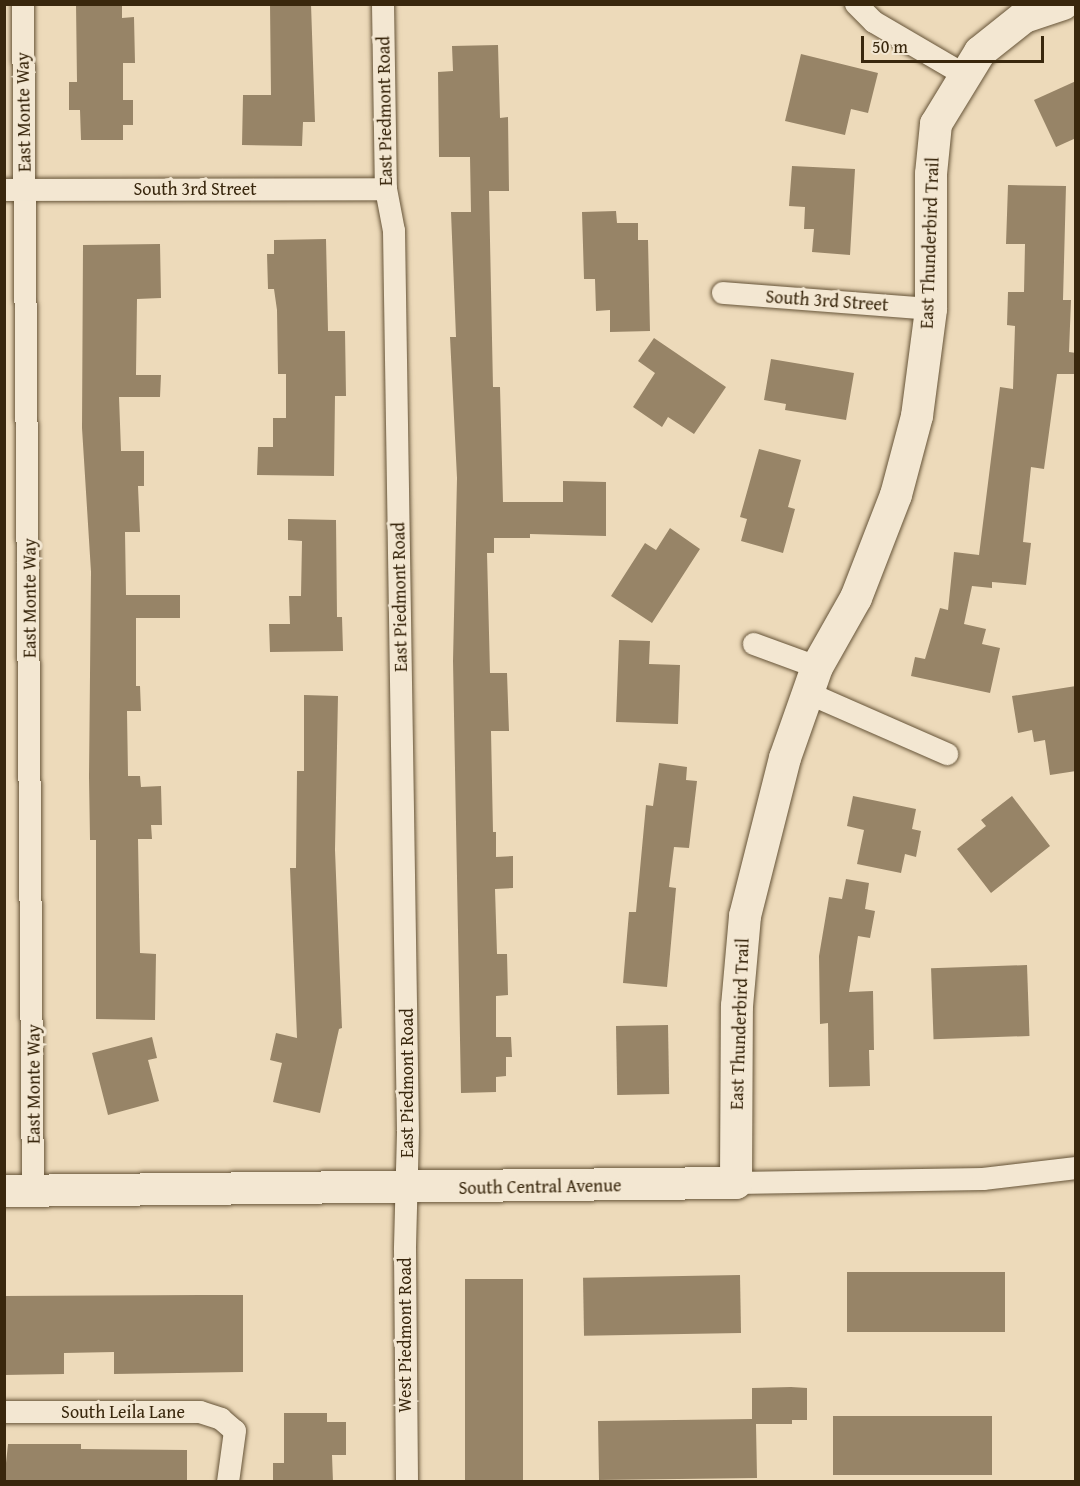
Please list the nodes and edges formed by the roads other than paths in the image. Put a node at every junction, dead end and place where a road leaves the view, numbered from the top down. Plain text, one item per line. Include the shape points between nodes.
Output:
1 (23, 4) edge
2 (382, 4) edge
3 (856, 4) edge
4 (1063, 4) edge
5 (963, 74) junction
6 (386, 189) junction
7 (15, 190) edge
8 (723, 293) dead end
9 (931, 309) junction
10 (754, 644) dead end
11 (813, 680) junction
12 (947, 754) dead end
13 (1076, 1168) edge
14 (736, 1183) junction
15 (407, 1190) junction
16 (19, 1191) edge
17 (4, 1412) edge
18 (228, 1482) edge
19 (406, 1482) edge

1 - 7 street, East Monte Way
2 - 6 street, East Piedmont Road
3 - 5 street via 874,22
4 - 5 street, East Thunderbird Trail via 1024,17 980,52
5 - 9 street, East Thunderbird Trail via 936,124 931,174
6 - 7 street, South 3rd Street
6 - 15 street, East Piedmont Road via 394,243
7 - 16 street, East Monte Way
8 - 9 street, South 3rd Street
9 - 11 street, East Thunderbird Trail via 917,416 896,495 856,598
10 - 11 street
11 - 12 street
11 - 14 street, East Thunderbird Trail via 785,758 745,916 737,1006
13 - 14 street, South Central Avenue via 983,1179
14 - 15 street, South Central Avenue
15 - 16 street, South Central Avenue
15 - 19 street, West Piedmont Road
17 - 18 street, South Leila Lane via 200,1412 221,1419 235,1431

